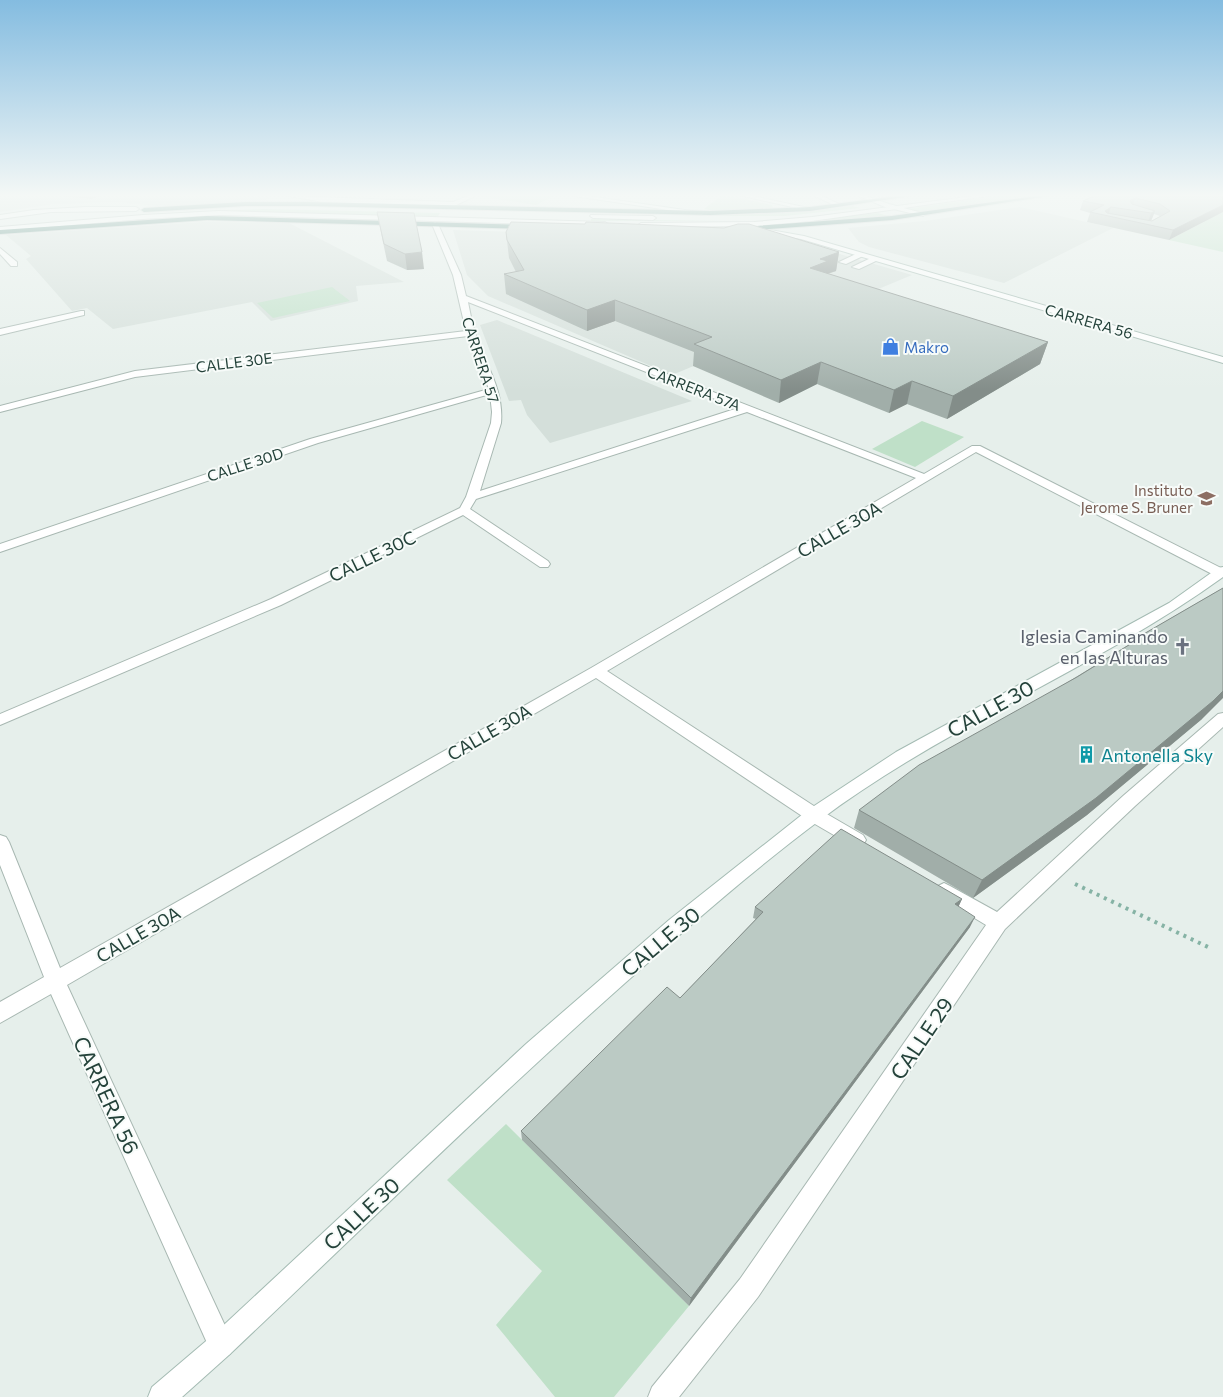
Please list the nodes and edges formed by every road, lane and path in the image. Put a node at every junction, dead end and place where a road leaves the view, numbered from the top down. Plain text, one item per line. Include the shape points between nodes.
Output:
1 (11, 261) edge
2 (451, 261) edge
3 (871, 261) edge
4 (884, 261) edge
5 (906, 261) edge
6 (0, 266) edge
7 (856, 267) dead end
8 (462, 297) junction
9 (82, 314) dead end
10 (0, 332) edge
11 (471, 334) junction
12 (1223, 353) edge
13 (1223, 360) edge
14 (494, 390) junction
15 (746, 408) junction
16 (0, 409) edge
17 (925, 478) junction
18 (472, 497) junction
19 (464, 510) junction
20 (0, 548) edge
21 (544, 564) dead end
22 (1222, 572) edge
23 (596, 671) junction
24 (1223, 718) edge
25 (0, 720) edge
26 (814, 815) junction
27 (0, 842) edge
28 (873, 850) edge
29 (1052, 873) junction
30 (931, 884) edge
31 (998, 924) junction
32 (1208, 947) dead end
33 (55, 982) junction
34 (0, 1013) edge
35 (221, 1345) junction
36 (162, 1397) edge
37 (662, 1397) edge

1 - 6 street via 14,264
2 - 8 street, CARRERA 57
3 - 7 street
4 - 13 street, CARRERA 56
5 - 12 street, CARRERA 56
8 - 11 street, CARRERA 57
8 - 15 street, CARRERA 57A
9 - 10 street
11 - 14 street, CARRERA 57
11 - 16 street, CALLE 30E via 135,374
14 - 18 street, CARRERA 57 via 498,412 496,424
14 - 20 street, CALLE 30D via 314,441
15 - 17 street, CARRERA 57A
15 - 18 street
17 - 22 street, CALLE 30A via 976,448
17 - 23 street, CALLE 30A
18 - 19 street
19 - 21 street
19 - 25 street, CALLE 30C via 276,602
22 - 26 street, CALLE 30 via 1174,606 902,756
23 - 26 street
23 - 33 street, CALLE 30A
24 - 29 street, CALLE 29
26 - 28 street
26 - 35 street, CALLE 30 via 676,926 533,1051
27 - 33 street, CARRERA 56
29 - 31 street, CALLE 29
29 - 32 path
30 - 31 street
31 - 37 street, CALLE 29 via 749,1288
33 - 34 street, CALLE 30A
33 - 35 street, CARRERA 56
35 - 36 street, CALLE 30

